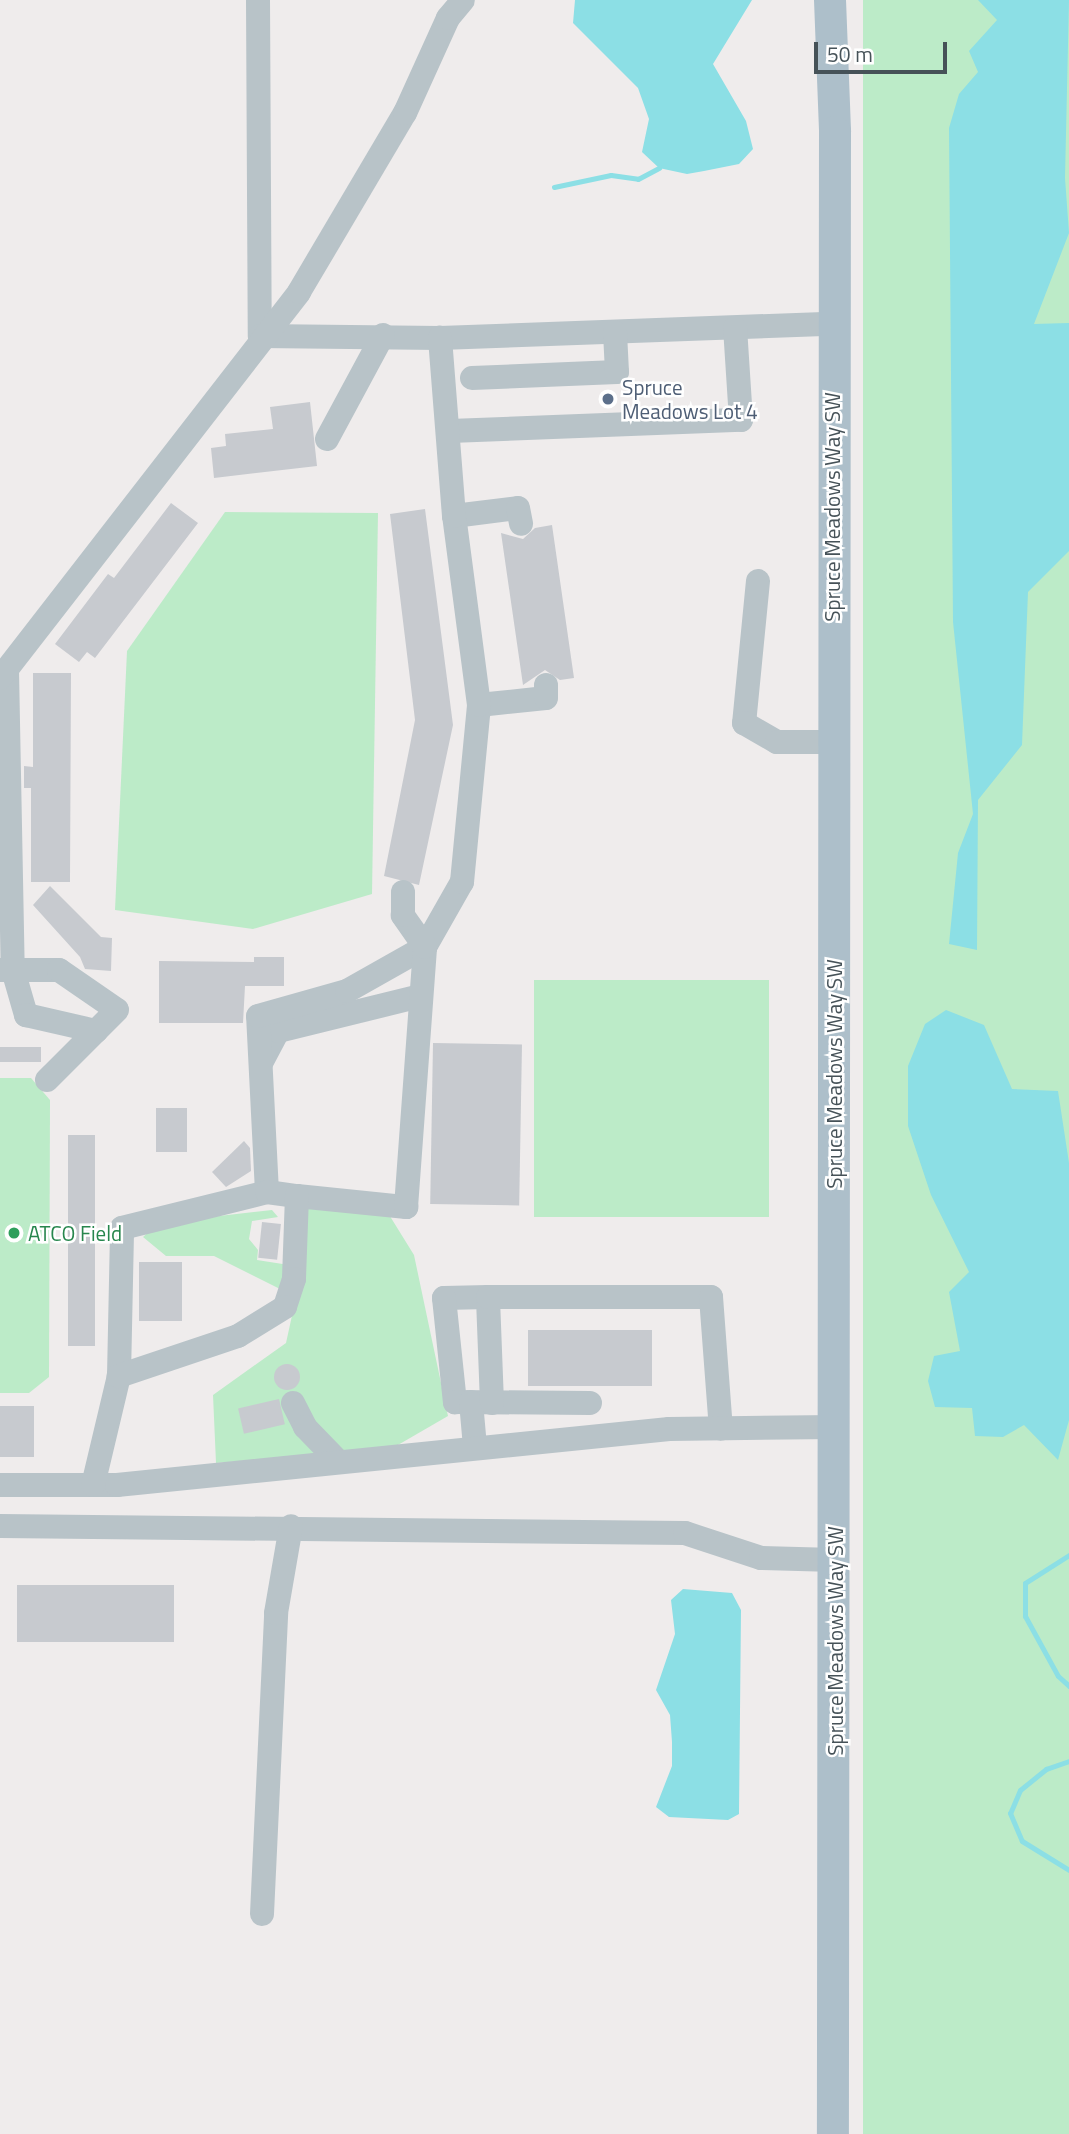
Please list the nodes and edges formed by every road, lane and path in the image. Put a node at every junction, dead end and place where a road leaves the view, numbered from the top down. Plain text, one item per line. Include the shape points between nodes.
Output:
1 (258, 0) edge
2 (463, 0) edge
3 (829, 5) edge
4 (831, 324) junction
5 (736, 328) junction
6 (615, 332) junction
7 (383, 335) junction
8 (260, 336) junction
9 (440, 338) junction
10 (472, 378) dead end
11 (450, 431) junction
12 (327, 439) dead end
13 (454, 516) junction
14 (521, 524) dead end
15 (758, 580) dead end
16 (3, 674) edge
17 (546, 685) dead end
18 (479, 705) junction
19 (832, 742) junction
20 (403, 892) dead end
21 (425, 947) junction
22 (6, 970) edge
23 (421, 996) junction
24 (96, 1031) junction
25 (260, 1064) junction
26 (47, 1080) dead end
27 (267, 1192) junction
28 (297, 1196) junction
29 (488, 1297) junction
30 (119, 1376) junction
31 (293, 1403) dead end
32 (482, 1403) junction
33 (590, 1403) dead end
34 (835, 1427) junction
35 (721, 1429) junction
36 (475, 1447) junction
37 (338, 1461) junction
38 (0, 1485) edge
39 (93, 1485) junction
40 (0, 1526) edge
41 (291, 1526) junction
42 (835, 1560) junction
43 (262, 1914) dead end
44 (833, 2134) edge

1 - 8 lane
2 - 8 lane via 448,18 405,113 299,292
3 - 4 main road, Spruce Meadows Way SW via 835,132
4 - 5 lane
4 - 19 main road, Spruce Meadows Way SW
5 - 6 lane
5 - 11 lane via 741,420
6 - 9 lane
6 - 10 lane via 617,372
7 - 8 lane
7 - 9 lane
7 - 12 lane
8 - 16 lane
9 - 11 lane
11 - 13 lane
13 - 14 lane via 518,508
13 - 18 lane
15 - 19 lane via 744,723 778,742
16 - 22 lane
17 - 18 lane via 546,698
18 - 21 lane via 462,883
19 - 34 main road, Spruce Meadows Way SW
20 - 21 lane via 403,915
21 - 23 lane
21 - 25 lane via 347,991 258,1016
22 - 24 lane via 26,1015
22 - 24 lane via 58,970 117,1010
23 - 25 lane via 278,1031
23 - 28 lane via 406,1207
24 - 26 lane
25 - 27 lane
27 - 28 lane
27 - 30 lane via 122,1228
28 - 30 lane via 294,1279 285,1307 238,1336
29 - 32 lane
29 - 32 lane via 444,1298 455,1402
29 - 35 lane via 711,1297
30 - 39 lane
31 - 37 lane via 305,1427
32 - 33 lane
32 - 36 lane
34 - 35 lane
34 - 42 main road, Spruce Meadows Way SW
35 - 36 lane
36 - 37 lane
37 - 39 lane
38 - 39 lane
40 - 41 lane
41 - 42 lane via 685,1533 761,1558
41 - 43 lane via 276,1614
42 - 44 main road, Spruce Meadows Way SW

